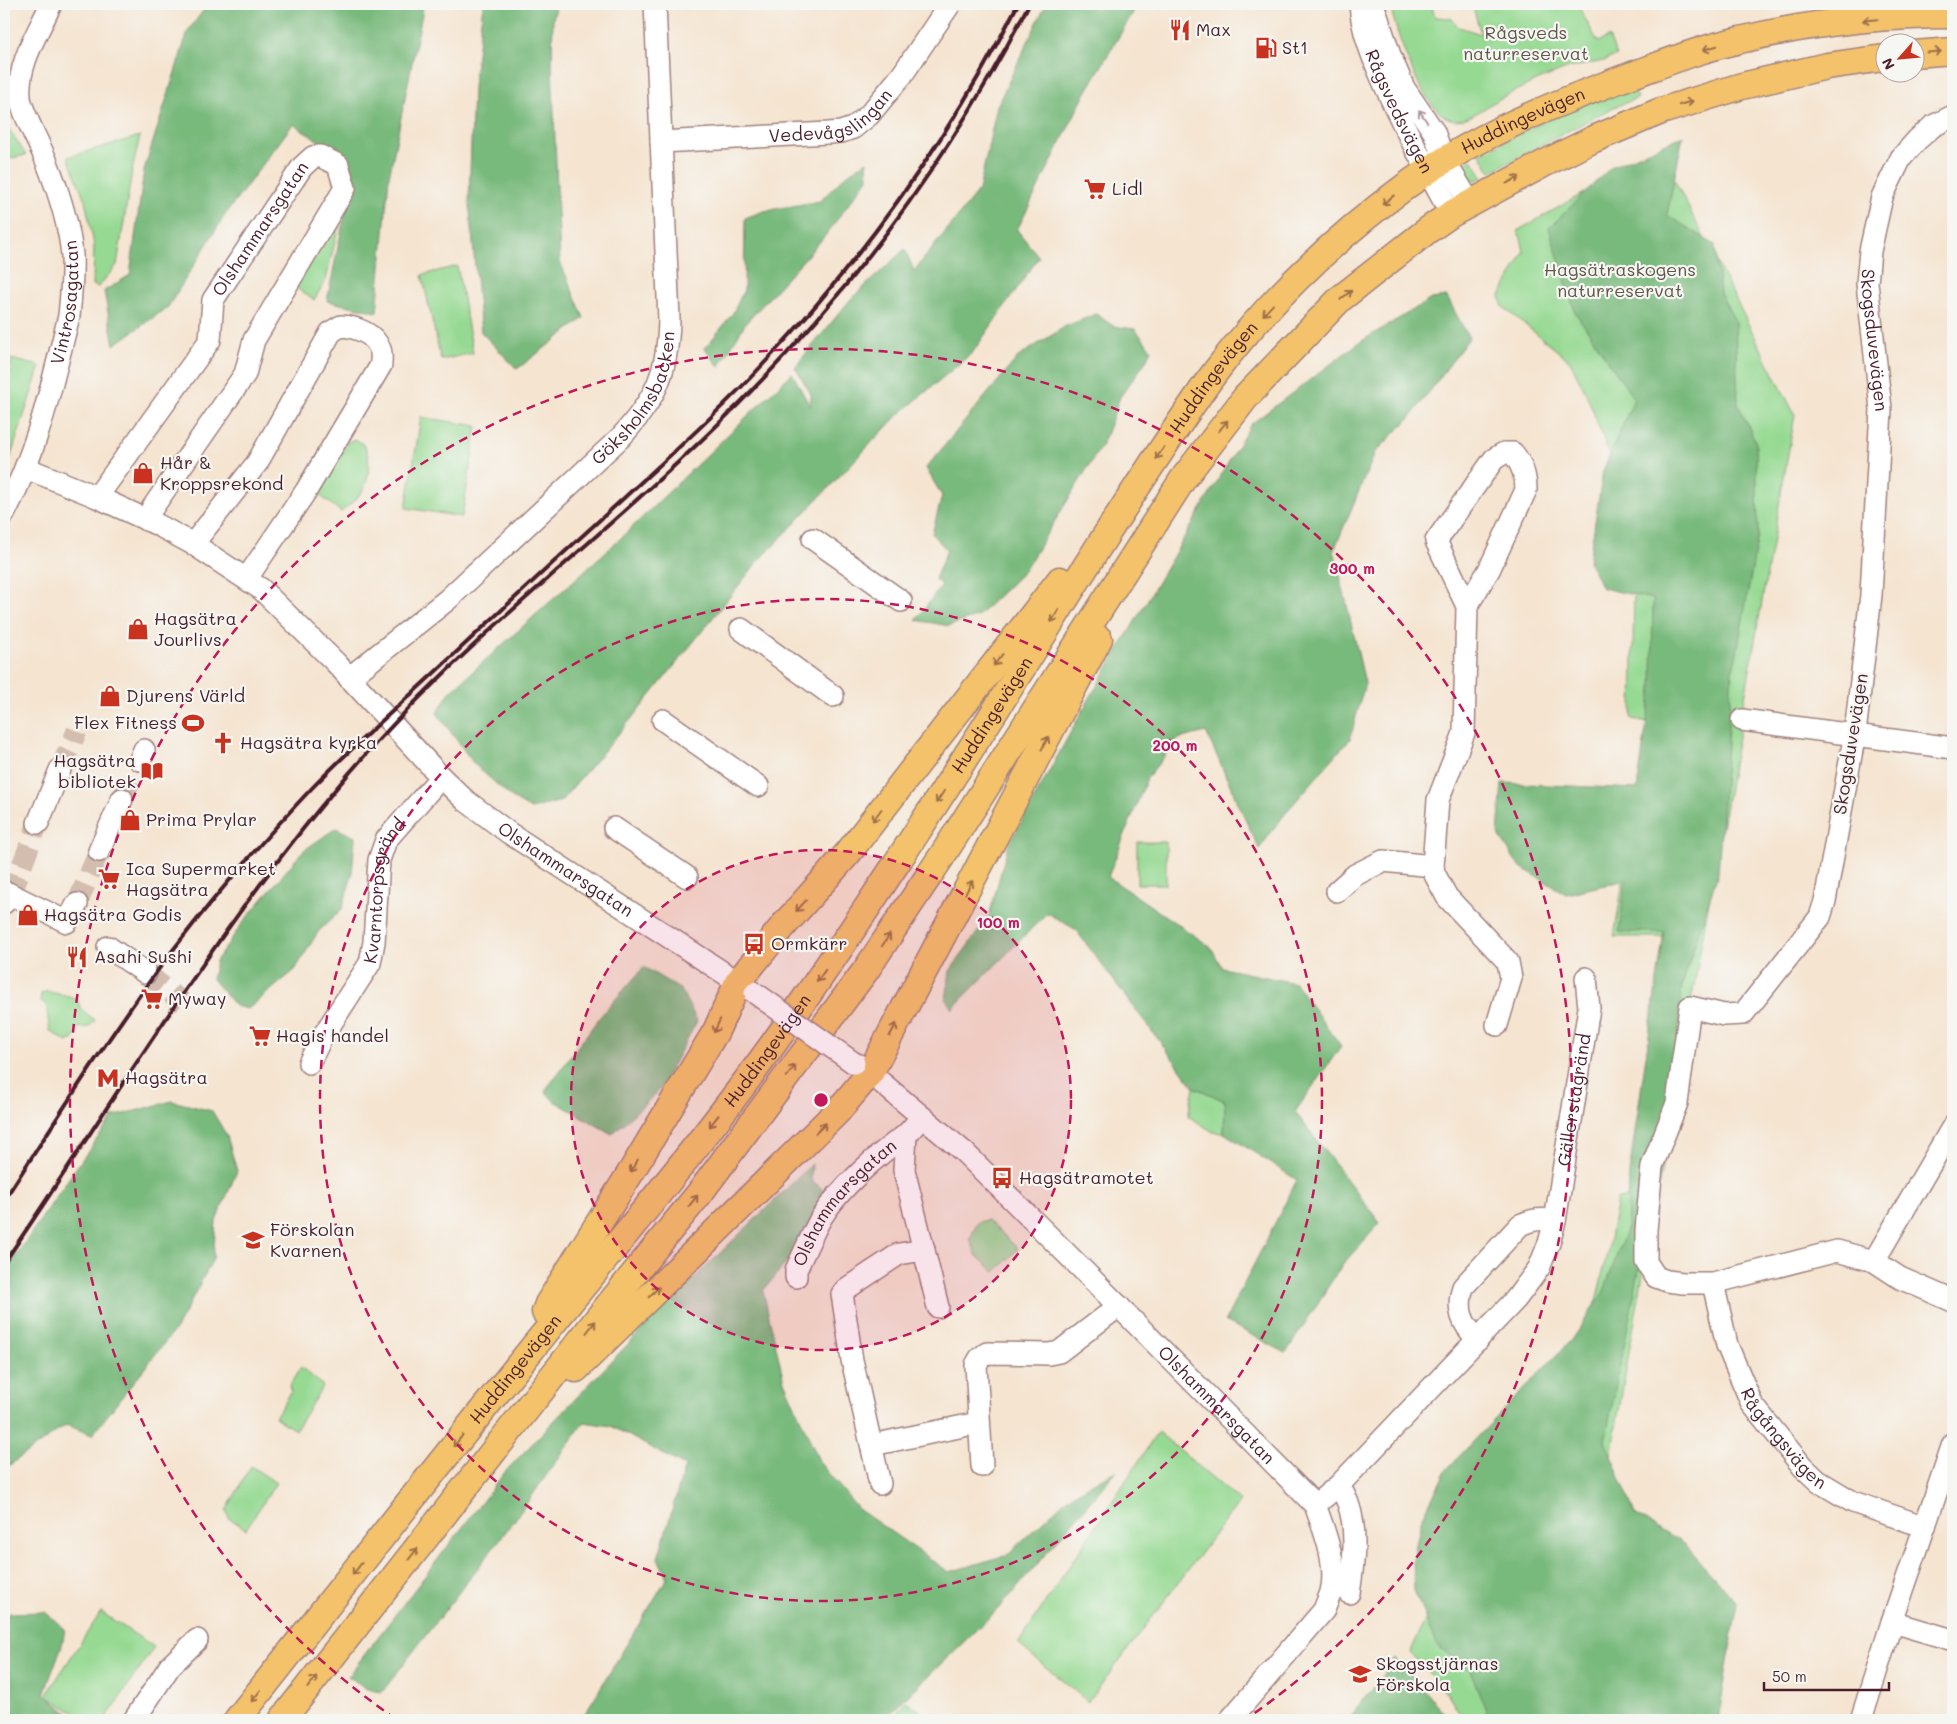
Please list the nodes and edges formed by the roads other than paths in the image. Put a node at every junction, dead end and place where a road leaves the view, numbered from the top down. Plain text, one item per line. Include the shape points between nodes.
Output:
1 (51, 4) edge
2 (656, 4) edge
3 (950, 4) edge
4 (1360, 4) edge
5 (1373, 4) edge
6 (1953, 16) edge
7 (1953, 51) edge
8 (1924, 53) edge
9 (1874, 60) edge
10 (12, 97) edge
11 (1953, 116) edge
12 (662, 142) junction
13 (1436, 166) junction
14 (1461, 209) junction
15 (26, 468) junction
16 (97, 497) junction
17 (1163, 508) junction
18 (4, 514) edge
19 (146, 520) junction
20 (1108, 529) junction
21 (813, 539) dead end
22 (193, 544) junction
23 (246, 578) junction
24 (901, 600) dead end
25 (1467, 606) junction
26 (741, 629) dead end
27 (349, 678) junction
28 (833, 696) dead end
29 (663, 720) dead end
30 (1742, 720) dead end
31 (1855, 734) junction
32 (1953, 748) edge
33 (60, 770) tunnel mouth
34 (441, 777) junction
35 (758, 786) dead end
36 (122, 799) tunnel mouth
37 (38, 824) tunnel mouth
38 (614, 828) dead end
39 (99, 851) tunnel mouth
40 (1432, 866) junction
41 (686, 877) dead end
42 (1337, 891) dead end
43 (4, 902) edge
44 (76, 904) tunnel mouth
45 (108, 947) dead end
46 (146, 973) tunnel mouth
47 (1586, 978) dead end
48 (747, 988) junction
49 (1497, 1025) dead end
50 (309, 1063) dead end
51 (862, 1068) junction
52 (922, 1117) junction
53 (1953, 1126) edge
54 (906, 1135) junction
55 (1555, 1221) junction
56 (924, 1250) junction
57 (1874, 1261) junction
58 (796, 1277) dead end
59 (1713, 1283) junction
60 (1953, 1301) edge
61 (1120, 1306) junction
62 (938, 1307) dead end
63 (1478, 1340) junction
64 (532, 1348) junction
65 (528, 1407) junction
66 (978, 1423) junction
67 (1953, 1444) edge
68 (872, 1445) junction
69 (982, 1466) dead end
70 (880, 1484) dead end
71 (1344, 1494) dead end
72 (1315, 1504) junction
73 (1925, 1528) junction
74 (1349, 1592) dead end
75 (1892, 1622) junction
76 (197, 1640) dead end
77 (1953, 1640) edge
78 (134, 1720) edge
79 (237, 1720) edge
80 (282, 1720) edge
81 (1230, 1720) edge
82 (1861, 1720) edge

1 - 10 street, Vintrosagatan
2 - 12 street, Göksholmsbacken
3 - 12 street, Vedevågslingan via 902,75 869,115 853,128 828,134
4 - 13 street, Rågsvedsvägen via 1373,58 1402,123
13 -> 5 street, Rågsvedsvägen via 1434,132 1404,88
6 -> 13 main road, Huddingevägen via 1919,15 1819,25 1734,41 1681,57 1545,109 1476,142
8 -> 7 main road
14 -> 9 main road, Huddingevägen via 1594,139 1661,111 1775,77
10 - 15 street, Vintrosagatan via 46,160 69,236 72,262 69,316
11 - 31 street, Skogsduvevägen via 1933,126 1902,158 1882,197 1870,251 1867,283 1881,409 1871,596
12 - 27 street, Göksholmsbacken via 669,333 663,374 654,395 621,437 447,600
13 - 14 street, Rågsvedsvägen
13 -> 20 main road, Huddingevägen via 1364,219 1319,258 1252,328 1216,371
17 -> 14 main road, Huddingevägen via 1203,450 1246,397 1340,299 1428,230
15 - 16 street, Olshammarsgatan
15 - 18 street, Vintrosagatan
16 - 19 street, Olshammarsgatan
16 - 19 street, Olshammarsgatan via 210,340 213,300 302,167 320,156 338,165 344,188 254,340 245,374
51 -> 17 main road via 931,960 1112,614
65 -> 17 main road, Huddingevägen via 699,1194 866,970
19 - 22 street, Olshammarsgatan
20 -> 48 main road via 1062,576 848,853 784,926
20 -> 64 main road, Huddingevägen via 972,747 838,952 712,1124
21 - 24 street
22 - 23 street, Olshammarsgatan
22 - 23 street via 257,463 331,332 341,326 352,326 368,334 380,350 381,365 306,491
23 - 27 street, Olshammarsgatan via 261,588
25 - 25 street via 1436,542 1494,459 1504,453 1513,453 1526,479 1526,490 1489,570
25 - 40 street via 1464,732 1438,800
26 - 28 street
27 - 34 street, Olshammarsgatan
29 - 35 street
30 - 31 street
31 - 32 street
31 - 59 street, Skogsduvevägen via 1820,917 1743,1014 1724,1015 1690,1007 1677,1103 1652,1166 1646,1262 1656,1277 1667,1281
33 - 37 street
34 - 48 street, Olshammarsgatan via 509,833
34 - 50 street, Kvarntorpsgränd via 386,840 379,860 370,963
36 - 39 street
38 - 41 street
40 - 42 street via 1383,861 1355,875
40 - 49 street via 1447,897 1508,962 1511,978
43 - 44 street via 8,893 67,922
45 - 46 street
47 - 55 street, Gällerstagränd via 1589,1008
48 - 51 street, Olshammarsgatan, bridge
48 -> 64 main road via 716,1031 548,1304
51 - 52 street, Olshammarsgatan
65 -> 51 main road via 569,1376 838,1111
52 - 54 street, Olshammarsgatan
52 - 61 street, Olshammarsgatan via 964,1152
53 - 57 street
54 - 56 street, Olshammarsgatan via 904,1170
54 - 58 street, Olshammarsgatan via 835,1199 821,1218 796,1270
55 - 63 street, Gällerstagränd via 1539,1268
55 - 63 street via 1542,1218 1520,1225 1462,1287 1462,1320
56 - 62 street, Olshammarsgatan
56 - 68 street via 899,1254 842,1294 852,1360
57 - 59 street via 1837,1251
57 - 60 street via 1900,1278
59 - 73 street, Rågångsvägen via 1727,1345 1752,1404 1803,1467 1818,1481 1853,1502
61 - 66 street via 1059,1352 987,1353 980,1358 976,1366
61 - 72 street, Olshammarsgatan
63 - 72 street, Gällerstagränd via 1339,1485
64 -> 79 main road, Huddingevägen
80 -> 65 main road, Huddingevägen
66 - 68 street
66 - 69 street
67 - 73 street
68 - 70 street
71 - 74 street via 1351,1512 1354,1536
72 - 81 street via 1329,1547 1332,1572 1331,1590 1324,1610
73 - 75 street
75 - 77 street
75 - 82 street
76 - 78 street via 170,1666

